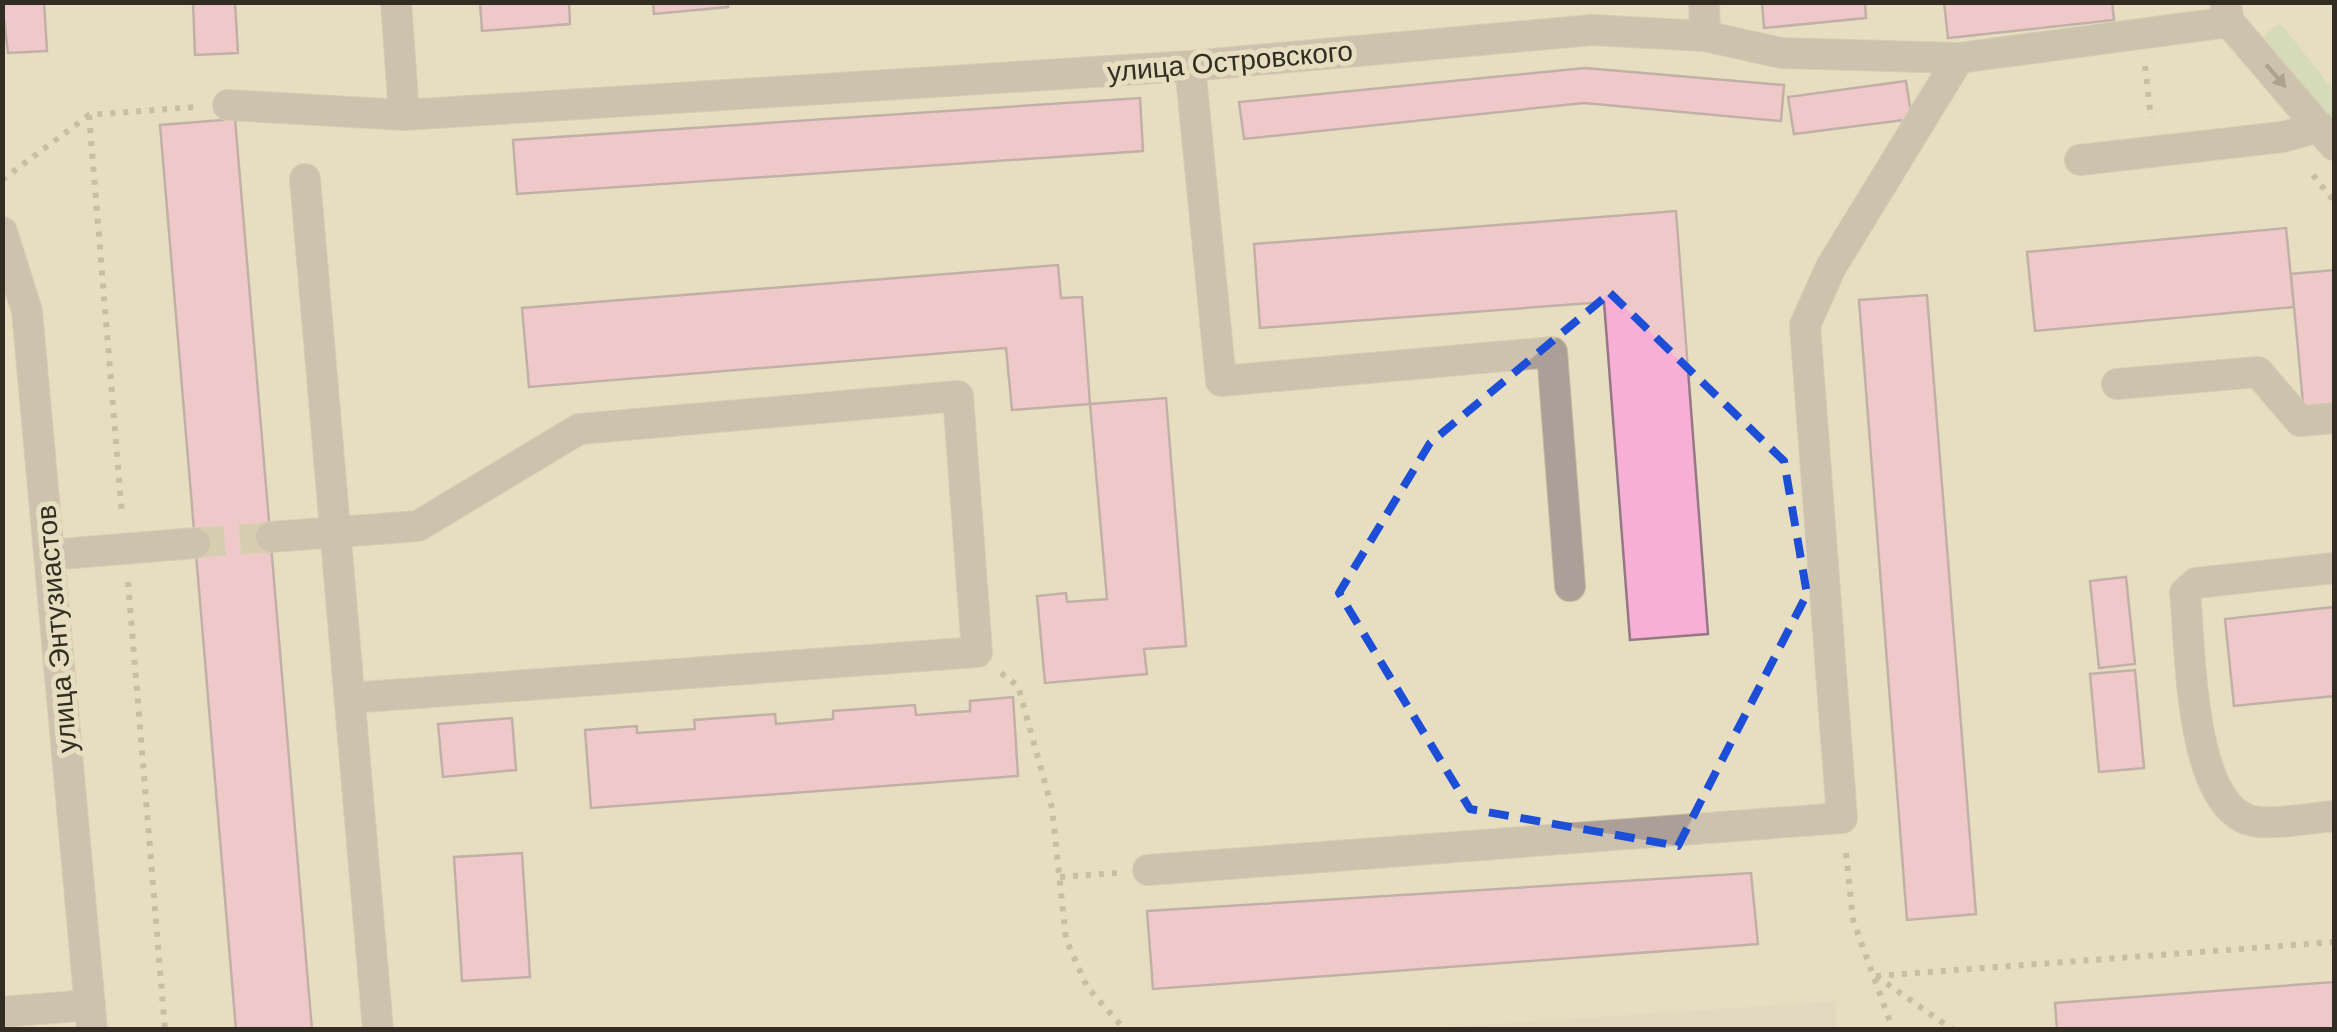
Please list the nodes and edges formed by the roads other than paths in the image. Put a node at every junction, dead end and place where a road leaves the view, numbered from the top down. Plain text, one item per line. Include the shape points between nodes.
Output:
1 (396, 2) edge
2 (1704, 2) edge
3 (2227, 12) edge
4 (1706, 36) junction
5 (1959, 58) junction
6 (1190, 66) junction
7 (228, 105) road end
8 (404, 115) junction
9 (2327, 136) edge
10 (2080, 160) dead end
11 (305, 179) dead end
12 (2, 232) edge
13 (14, 312) edge
14 (2117, 384) dead end
15 (2334, 418) edge
16 (336, 533) junction
17 (271, 538) tunnel mouth
18 (196, 544) tunnel mouth
19 (49, 555) junction
20 (2334, 568) edge
21 (1570, 586) dead end
22 (350, 698) junction
23 (2334, 816) edge
24 (1148, 870) road end
25 (2, 1012) edge
26 (91, 1017) edge
27 (378, 1030) edge

1 - 8 street
2 - 4 street
3 - 5 street, улица Островского via 2140,34
3 -> 9 street
4 - 5 street, улица Островского via 1781,53
4 - 6 street, улица Островского via 1592,30
5 - 24 street via 1831,267 1805,326 1842,818
6 - 8 street, улица Островского
6 - 21 street via 1221,380 1552,352
7 - 8 street, улица Островского
9 - 10 street
11 - 16 street
12 - 13 street, улица Энтузиастов
13 - 19 street, улица Энтузиастов
14 - 15 street via 2258,372 2300,421
16 - 17 street
16 - 22 street
16 - 22 street via 418,526 578,429 958,396 976,652
18 - 19 street
19 - 26 street, улица Энтузиастов
20 - 23 street via 2196,583 2186,593 2210,782 2229,808 2254,822
22 - 27 street
25 - 26 street

